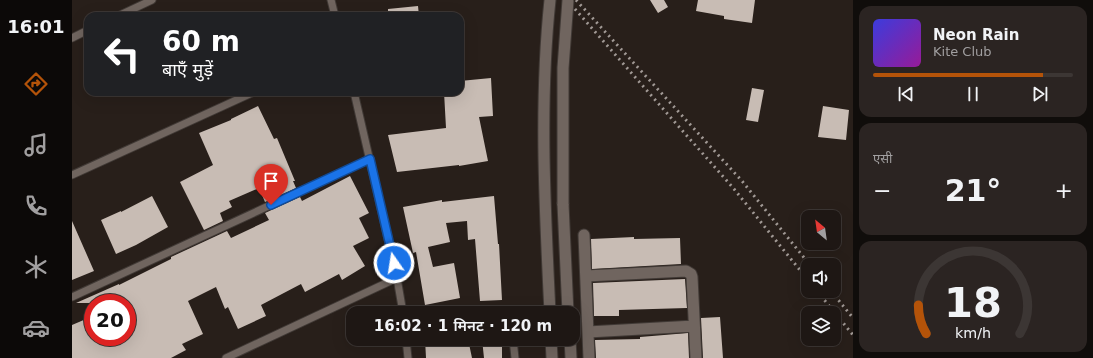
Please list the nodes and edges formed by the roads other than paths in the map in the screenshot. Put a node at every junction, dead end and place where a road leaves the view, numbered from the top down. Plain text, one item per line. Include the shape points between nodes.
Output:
1 (152, 0) edge
2 (331, 0) edge
3 (550, 0) edge
4 (568, 0) edge
5 (126, 12) edge
6 (334, 12) edge
7 (84, 32) edge
8 (72, 38) edge
9 (245, 96) edge
10 (355, 96) edge
11 (370, 159) junction
12 (72, 175) edge
13 (584, 235) dead end
14 (586, 276) junction
15 (397, 278) junction
16 (72, 297) edge
17 (402, 306) edge
18 (550, 306) edge
19 (568, 306) edge
20 (694, 326) junction
21 (588, 332) junction
22 (407, 346) edge
23 (514, 346) edge
24 (551, 346) edge
25 (570, 346) edge
26 (226, 358) edge
27 (408, 358) edge
28 (515, 358) edge
29 (552, 358) edge
30 (571, 358) edge
31 (589, 358) edge
32 (696, 358) edge

1 - 5 lane
2 - 6 lane
3 - 18 main road via 546,34 545,209
4 - 19 main road, bridge via 563,68 563,204
7 - 8 lane
9 - 12 lane
10 - 11 lane
11 - 15 lane
11 - 16 lane
13 - 14 main road
14 - 20 main road via 686,271 692,277
14 - 21 main road
15 - 17 lane
15 - 26 lane
20 - 21 main road
20 - 32 main road
21 - 31 main road
22 - 27 lane
23 - 28 lane
24 - 29 main road
25 - 30 main road

